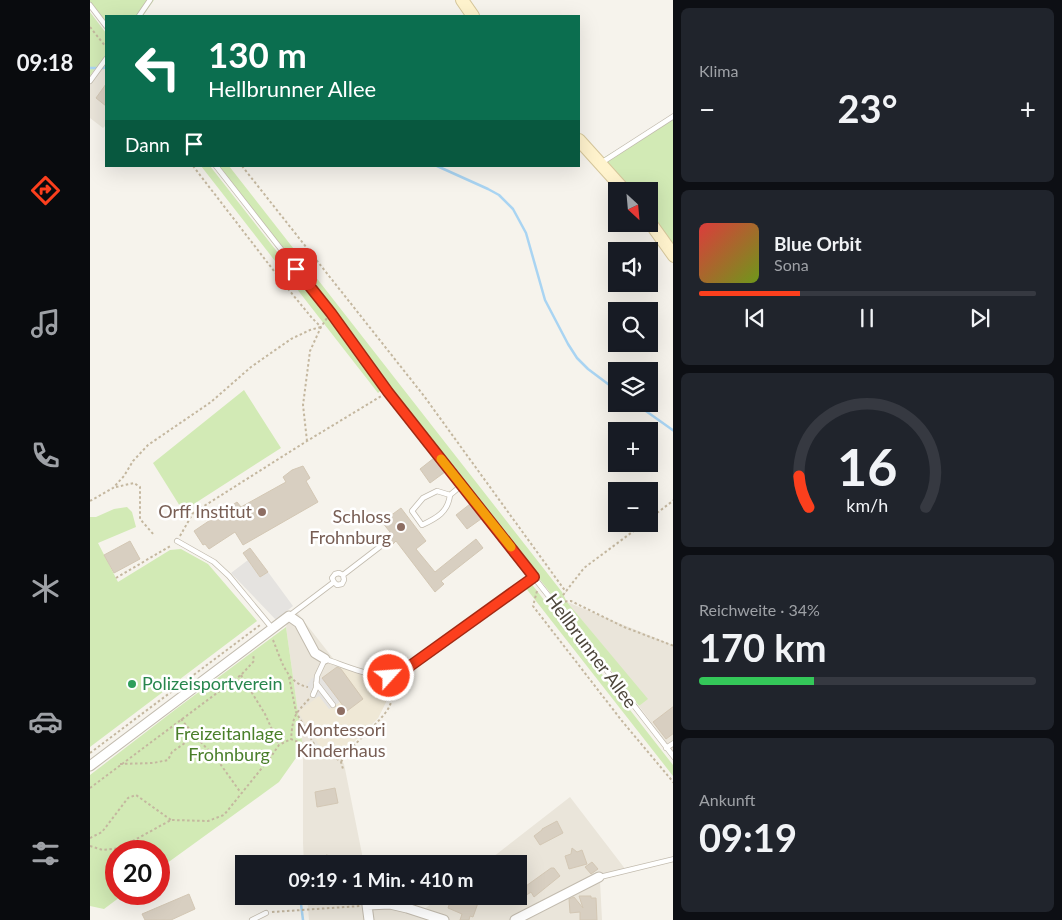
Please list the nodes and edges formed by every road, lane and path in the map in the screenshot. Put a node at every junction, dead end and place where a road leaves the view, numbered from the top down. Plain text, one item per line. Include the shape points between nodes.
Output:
1 (150, 0) edge
2 (462, 0) edge
3 (90, 5) edge
4 (140, 15) edge
5 (472, 15) edge
6 (105, 25) edge
7 (90, 28) edge
8 (105, 46) edge
9 (105, 60) edge
10 (90, 81) edge
11 (673, 116) edge
12 (580, 141) edge
13 (600, 164) junction
14 (194, 167) edge
15 (217, 167) edge
16 (243, 167) edge
17 (617, 182) edge
18 (657, 232) edge
19 (673, 256) edge
20 (331, 313) junction
21 (322, 327) junction
22 (388, 392) junction
23 (307, 440) junction
24 (462, 485) junction
25 (114, 488) junction
26 (450, 494) junction
27 (673, 500) edge
28 (90, 501) edge
29 (658, 512) edge
30 (632, 532) edge
31 (154, 534) dead end
32 (177, 541) junction
33 (386, 542) dead end
34 (343, 575) junction
35 (534, 577) junction
36 (116, 578) dead end
37 (334, 582) junction
38 (540, 584) junction
39 (566, 592) junction
40 (556, 604) junction
41 (289, 616) junction
42 (266, 620) junction
43 (270, 630) junction
44 (251, 645) junction
45 (673, 646) edge
46 (324, 659) junction
47 (406, 672) junction
48 (241, 675) junction
49 (289, 677) junction
50 (316, 682) junction
51 (316, 688) junction
52 (313, 695) joint
53 (333, 705) dead end
54 (296, 712) junction
55 (181, 719) junction
56 (195, 736) junction
57 (291, 739) junction
58 (673, 743) edge
59 (279, 745) junction
60 (666, 748) junction
61 (318, 752) junction
62 (90, 753) edge
63 (673, 757) edge
64 (341, 762) junction
65 (120, 764) junction
66 (90, 766) edge
67 (343, 769) dead end
68 (673, 783) edge
69 (90, 788) edge
70 (241, 793) junction
71 (171, 820) junction
72 (90, 838) edge
73 (90, 846) edge
74 (673, 858) edge
75 (599, 877) joint
76 (367, 905) joint
77 (393, 905) edge
78 (266, 913) joint
79 (252, 920) edge
80 (369, 920) edge
81 (444, 920) edge
82 (514, 920) edge

1 - 4 lane
2 - 5 street
3 - 6 lane
7 - 8 path
9 - 10 lane
11 - 13 lane
12 - 13 street
13 - 17 street
14 - 21 path via 284,284
15 - 20 lane, Hellbrunner Allee
16 - 39 path via 424,396
18 - 19 street
20 - 21 path
20 - 22 lane, Hellbrunner Allee
21 - 23 path via 310,351 303,405
21 - 25 path via 278,348 211,402 148,445
22 - 23 path
22 - 24 lane, Hellbrunner Allee
23 - 32 path via 193,512
24 - 26 lane
24 - 35 lane, Hellbrunner Allee
25 - 28 path
25 - 31 path via 134,483 140,487 140,519
26 - 26 lane via 437,491 423,498 412,511 422,525 437,518 449,505
27 - 29 path
30 - 39 path via 584,568
32 - 36 path
32 - 42 lane via 214,562 230,576
33 - 34 lane
34 - 37 lane via 335,574
34 - 37 lane via 342,584
35 - 38 lane, Hellbrunner Allee
35 - 47 lane
37 - 41 lane
38 - 40 lane, Hellbrunner Allee
38 - 68 path via 533,606
39 - 40 path
40 - 45 path via 562,600 571,601
40 - 60 lane, Hellbrunner Allee
41 - 43 street
41 - 46 street via 300,623 315,653
42 - 43 lane
42 - 62 path
43 - 44 street
43 - 49 path
44 - 48 path via 254,661
44 - 66 street
46 - 47 lane via 377,676
46 - 50 lane
47 - 64 path via 395,688 387,711
48 - 55 path
48 - 59 path
49 - 51 path via 302,686
49 - 54 path
50 - 51 lane
50 - 53 lane
51 - 52 lane
52 - 54 path
54 - 57 path via 292,719
54 - 61 path
55 - 56 path
55 - 65 path
56 - 65 path via 172,752 168,760 153,764
56 - 70 path via 216,758
57 - 59 path
57 - 61 path
58 - 60 lane
59 - 70 path
60 - 63 lane, Hellbrunner Allee
61 - 64 path
64 - 67 path
65 - 69 path
70 - 71 path via 224,815 208,821
71 - 72 path via 136,795 128,798 102,832
71 - 73 path via 120,848 103,850
74 - 75 lane
75 - 82 street
76 - 78 path
76 - 80 street
77 - 81 street
78 - 79 lane

